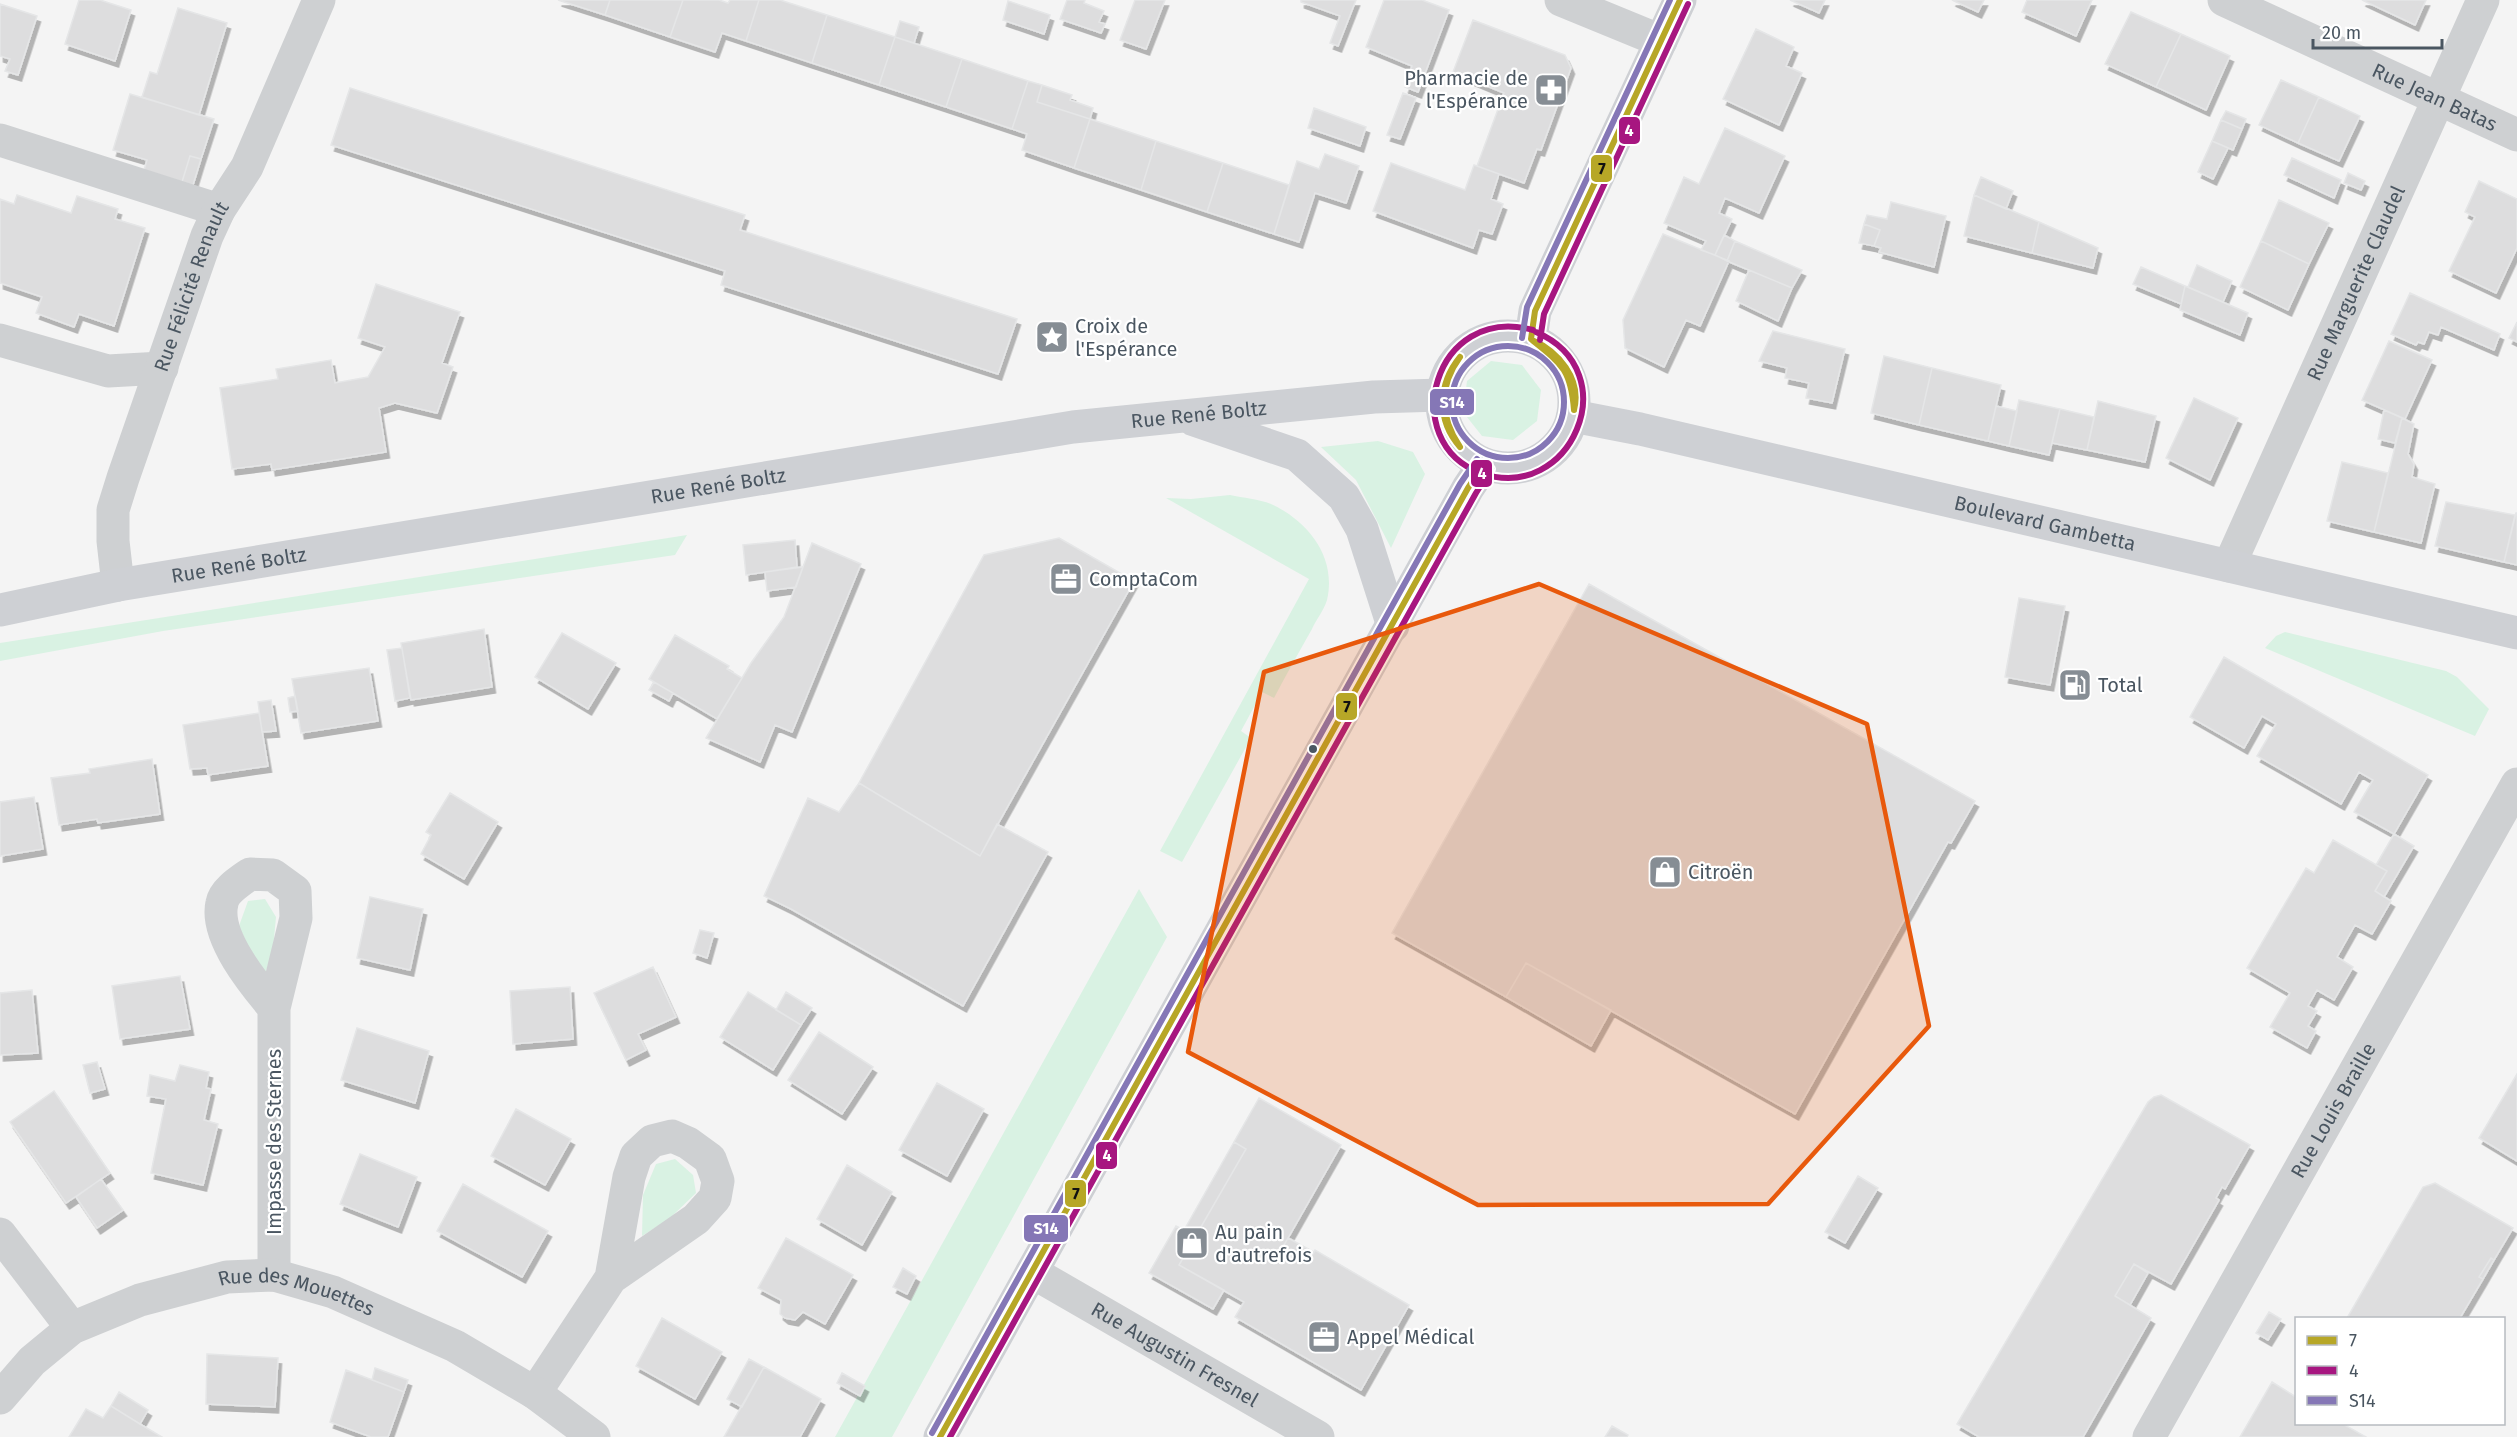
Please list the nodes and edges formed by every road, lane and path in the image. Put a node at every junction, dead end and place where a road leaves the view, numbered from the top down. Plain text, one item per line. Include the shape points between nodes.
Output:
1 (1561, 0) edge
2 (1680, 0) edge
3 (2224, 0) edge
4 (2483, 0) edge
5 (318, 2) edge
6 (1661, 41) junction
7 (2438, 99) junction
8 (2517, 135) edge
9 (0, 140) edge
10 (219, 210) junction
11 (1531, 339) junction
12 (0, 340) edge
13 (162, 368) junction
14 (1442, 395) junction
15 (1183, 416) junction
16 (1574, 416) junction
17 (1484, 464) junction
18 (2229, 566) junction
19 (118, 585) junction
20 (0, 610) edge
21 (1393, 626) junction
22 (2517, 633) edge
23 (2517, 784) edge
24 (274, 1008) dead end
25 (0, 1234) edge
26 (1032, 1272) junction
27 (274, 1275) junction
28 (611, 1278) dead end
29 (72, 1328) junction
30 (535, 1393) junction
31 (0, 1398) edge
32 (594, 1437) edge
33 (940, 1437) edge
34 (1318, 1437) edge
35 (2150, 1437) edge

1 - 6 street
2 - 6 main road
3 - 7 street, Rue Jean Batas
4 - 7 street, Rue Marguerite Claudel
5 - 10 street, Rue Félicité Renault via 247,166
6 - 11 main road via 1535,310
7 - 8 street, Rue Jean Batas
7 - 18 street, Rue Marguerite Claudel
9 - 10 street
10 - 13 street, Rue Félicité Renault
11 - 14 main road via 1511,335 1473,345 1458,358
11 - 16 main road via 1548,348 1571,378
12 - 13 street via 108,371
13 - 19 street, Rue Félicité Renault via 113,510
14 - 15 main road, Rue René Boltz via 1374,397
14 - 17 main road via 1451,437
15 - 19 main road, Rue René Boltz via 1073,427
15 - 21 main road via 1297,455 1344,497 1362,529
16 - 17 main road via 1565,437 1550,454 1530,465 1507,468
16 - 18 main road, Boulevard Gambetta
17 - 21 main road
18 - 22 main road, Boulevard Gambetta
19 - 20 main road, Rue René Boltz
21 - 26 main road
23 - 35 street, Rue Louis Braille
24 - 27 street, Impasse des Sternes
25 - 29 street
26 - 33 main road
26 - 34 street, Rue Augustin Fresnel
27 - 29 street, Rue des Mouettes via 227,1277 140,1300
27 - 30 street, Rue des Mouettes via 333,1292 455,1346
28 - 30 street
29 - 31 street, Rue des Mouettes via 32,1361
30 - 32 street, Rue des Mouettes

